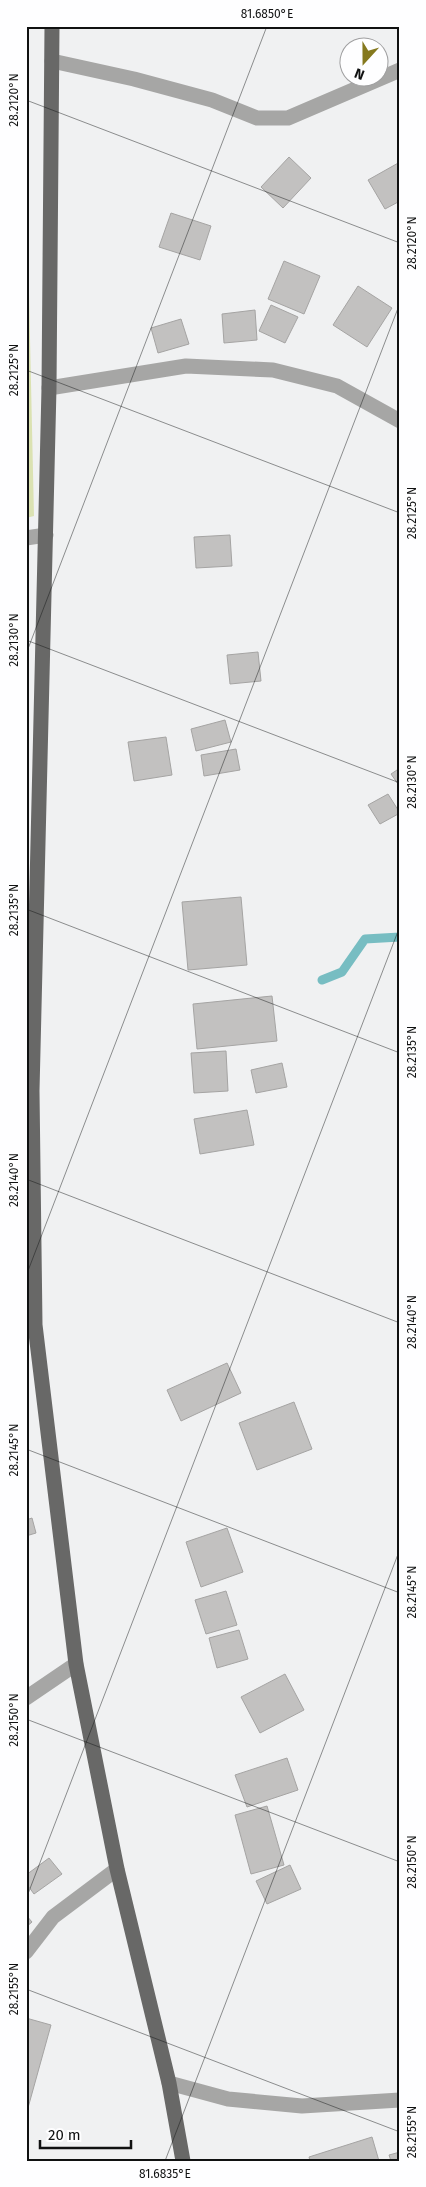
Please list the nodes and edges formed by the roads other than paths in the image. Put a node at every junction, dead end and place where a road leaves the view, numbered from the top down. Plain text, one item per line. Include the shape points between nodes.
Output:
1 (52, 26) edge
2 (52, 62) junction
3 (400, 70) edge
4 (49, 388) junction
5 (400, 421) edge
6 (46, 535) junction
7 (26, 538) edge
8 (76, 1664) junction
9 (26, 1698) edge
10 (117, 1870) junction
11 (26, 1952) edge
12 (169, 2082) junction
13 (400, 2100) edge
14 (183, 2161) edge

1 - 2 main road
2 - 3 street via 212,100 257,118 288,118
2 - 4 main road
4 - 5 street via 186,366 273,370 337,386
4 - 6 main road
6 - 7 street
6 - 8 main road via 32,1091 35,1325
8 - 9 street
8 - 10 main road
10 - 11 street via 53,1917
10 - 12 main road
12 - 13 street via 228,2099 302,2106
12 - 14 main road

